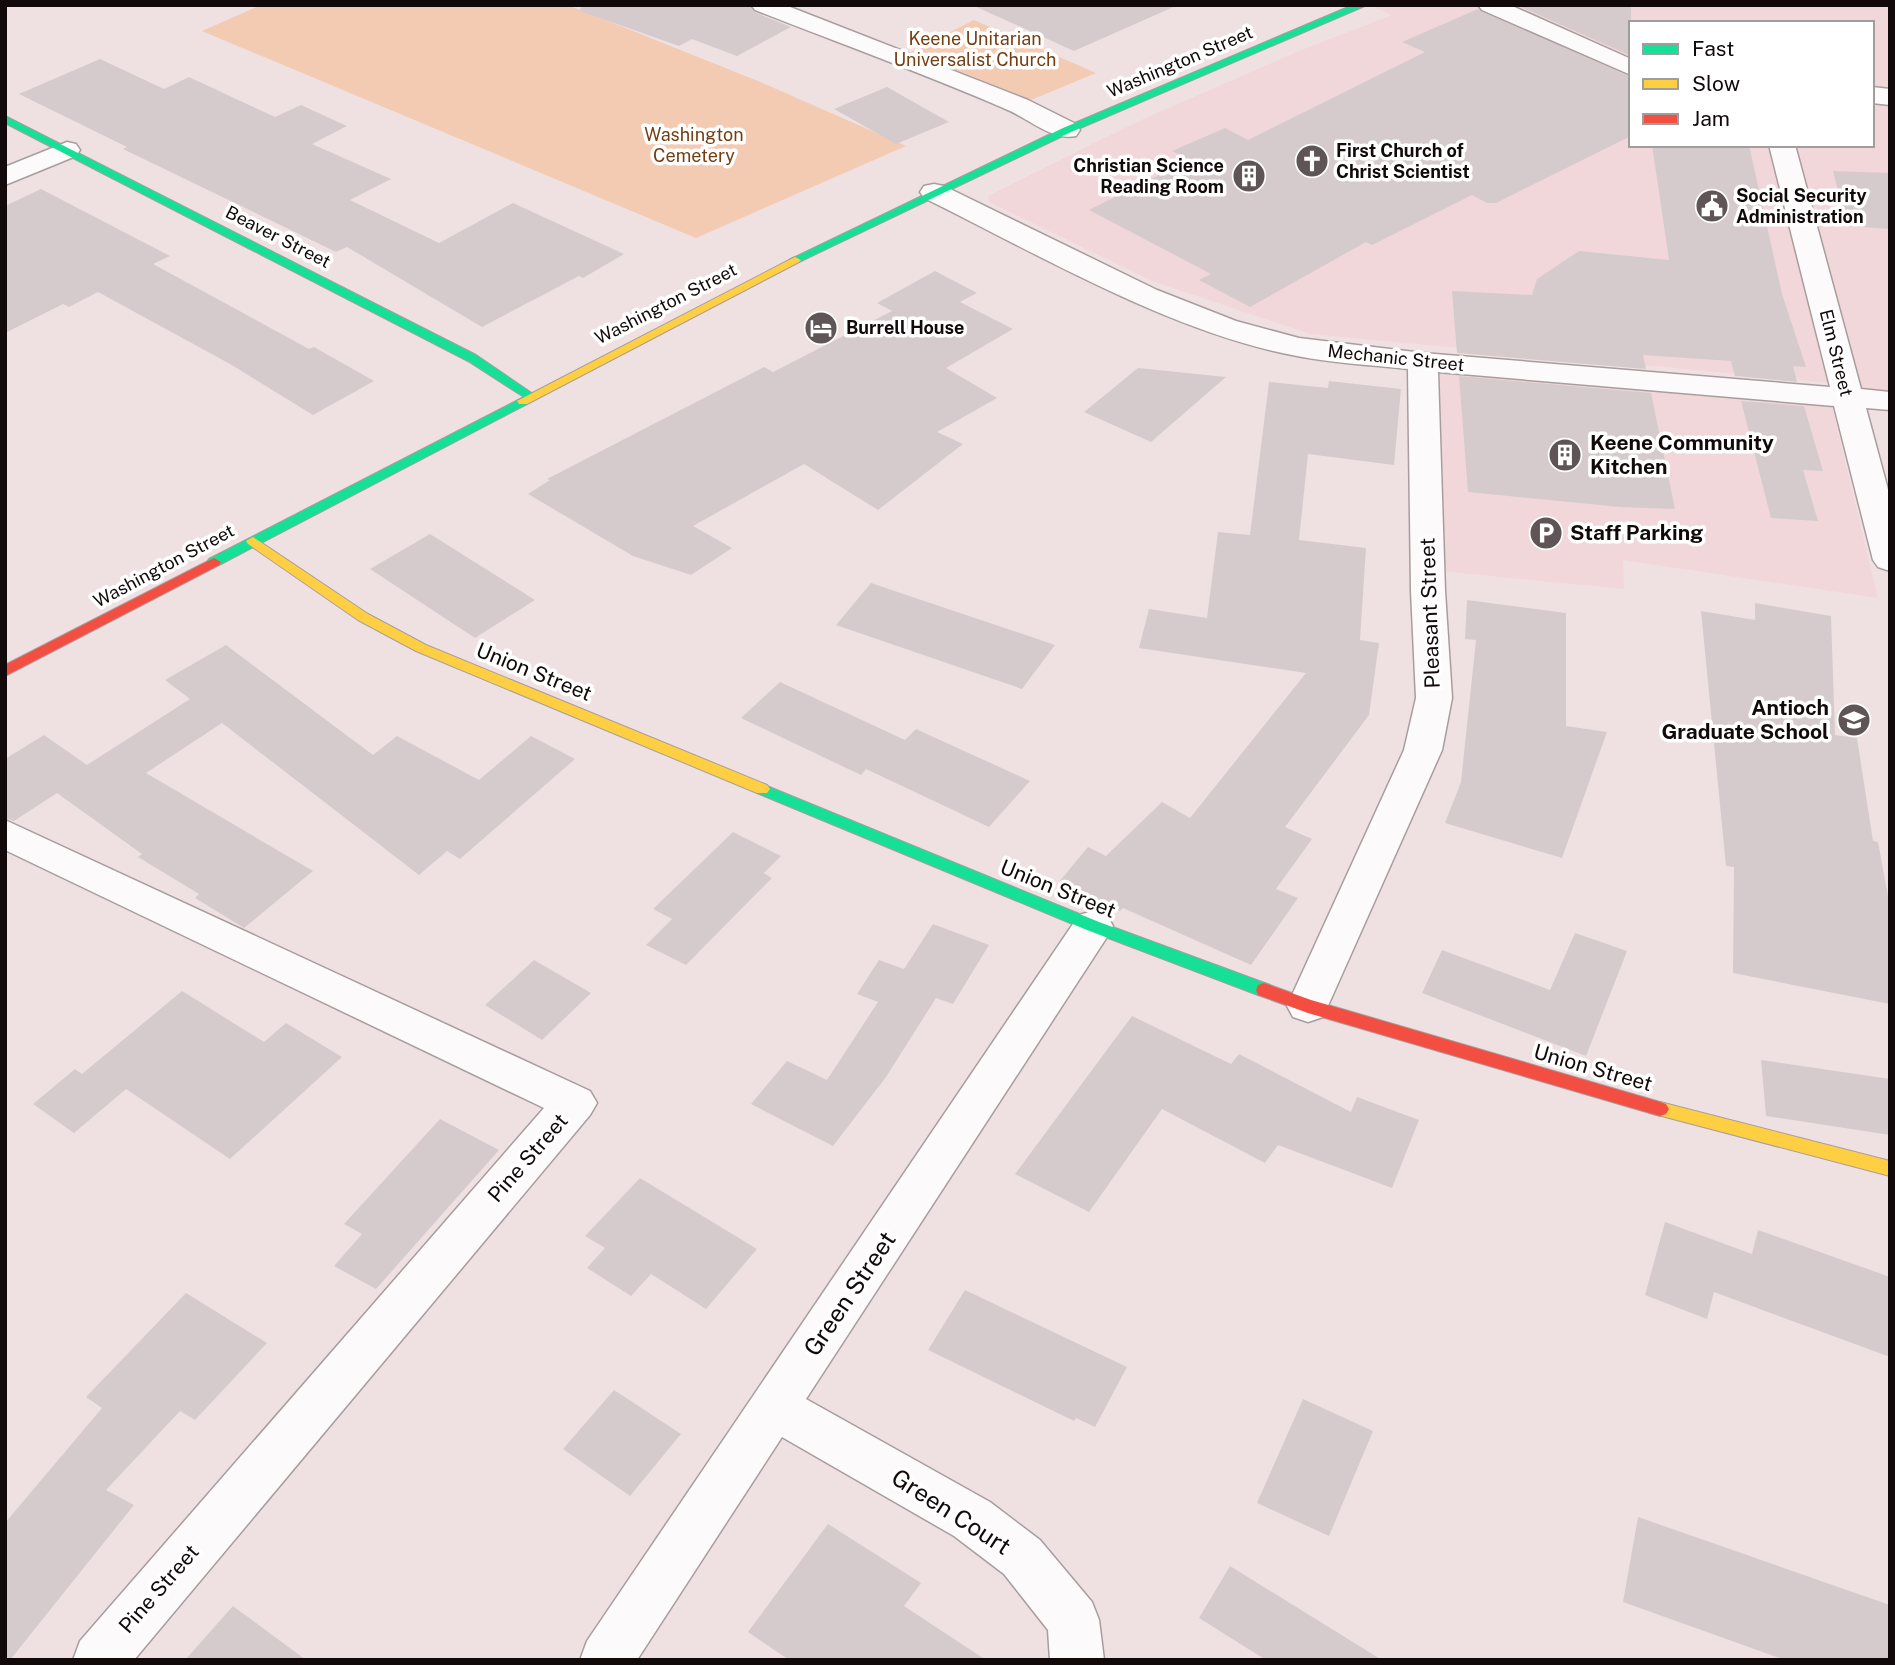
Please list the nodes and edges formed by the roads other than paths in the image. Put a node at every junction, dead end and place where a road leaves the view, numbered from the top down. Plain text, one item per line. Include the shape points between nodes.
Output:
1 (763, 5) edge
2 (1490, 5) edge
3 (1353, 6) edge
4 (1629, 67) edge
5 (5, 119) edge
6 (1067, 130) junction
7 (1783, 147) edge
8 (67, 150) junction
9 (5, 177) edge
10 (934, 192) junction
11 (1423, 362) junction
12 (530, 396) junction
13 (1847, 397) junction
14 (1890, 401) edge
15 (253, 541) junction
16 (1890, 561) edge
17 (5, 671) edge
18 (5, 834) edge
19 (1093, 926) junction
20 (1308, 1006) junction
21 (1890, 1169) edge
22 (775, 1407) junction
23 (99, 1660) edge
24 (606, 1660) edge
25 (1077, 1660) edge

1 - 6 street via 1019,105
2 - 4 street
3 - 6 street, Washington Street
5 - 8 street, Beaver Street
6 - 10 street, Washington Street
7 - 13 street, Elm Street
8 - 9 street
8 - 12 street, Beaver Street via 472,358
10 - 11 street, Mechanic Street via 1147,296 1226,327 1297,347
10 - 12 street, Washington Street
11 - 13 street, Mechanic Street
11 - 20 street, Pleasant Street via 1434,698 1423,750
12 - 15 street, Washington Street
13 - 14 street, Mechanic Street
13 - 16 street, Elm Street
15 - 17 street, Washington Street
15 - 19 street, Union Street via 363,617 421,648
18 - 23 street, Pine Street via 575,1103
19 - 20 street, Union Street
19 - 22 street, Green Street
20 - 21 street, Union Street via 1706,1122
22 - 24 street, Green Street
22 - 25 street, Green Court via 972,1519 1022,1557 1073,1619

